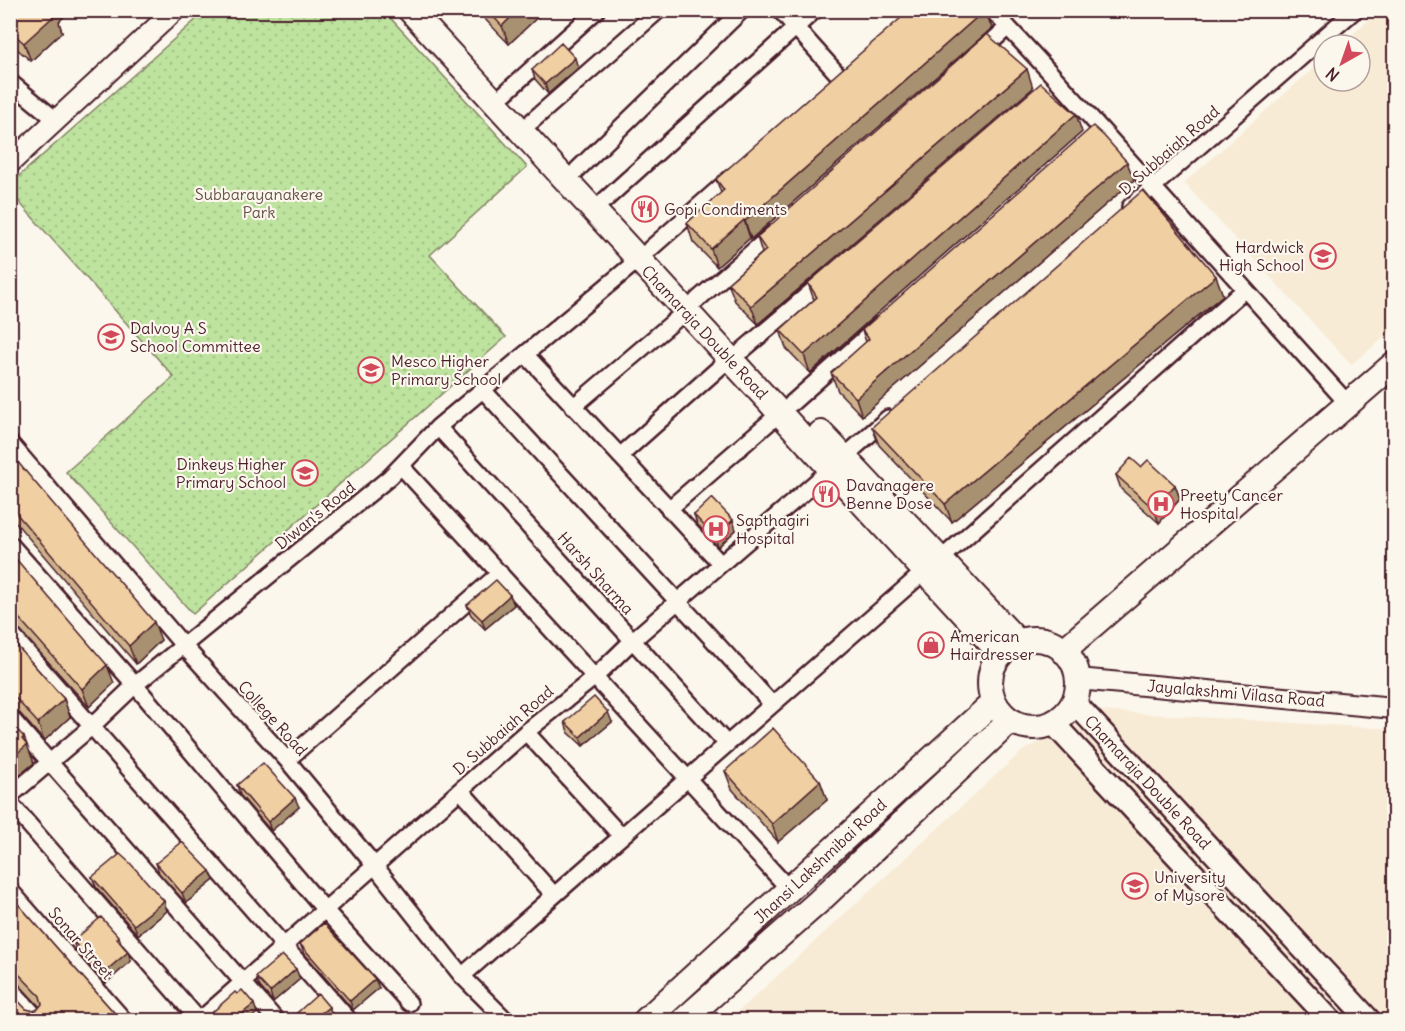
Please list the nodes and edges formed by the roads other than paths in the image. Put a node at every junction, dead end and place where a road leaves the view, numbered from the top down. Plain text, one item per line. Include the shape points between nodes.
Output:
1 (175, 10) edge
2 (410, 10) edge
3 (430, 10) edge
4 (597, 10) edge
5 (659, 10) edge
6 (742, 10) edge
7 (780, 10) edge
8 (815, 10) edge
9 (992, 10) edge
10 (1355, 10) edge
11 (1008, 27) junction
12 (796, 29) junction
13 (964, 66) edge
14 (843, 80) edge
15 (10, 82) edge
16 (505, 93) junction
17 (56, 120) junction
18 (532, 121) junction
19 (10, 163) edge
20 (747, 165) edge
21 (577, 170) junction
22 (1153, 187) junction
23 (604, 200) junction
24 (1118, 218) edge
25 (786, 222) edge
26 (644, 254) junction
27 (832, 273) edge
28 (1244, 290) junction
29 (691, 306) junction
30 (889, 317) edge
31 (525, 354) junction
32 (736, 355) junction
33 (1395, 364) edge
34 (483, 390) junction
35 (1349, 405) junction
36 (573, 407) junction
37 (786, 408) junction
38 (896, 411) edge
39 (438, 427) junction
40 (10, 443) edge
41 (620, 456) junction
42 (837, 463) junction
43 (401, 466) junction
44 (669, 509) junction
45 (10, 544) edge
46 (721, 564) junction
47 (933, 565) junction
48 (500, 573) junction
49 (678, 601) junction
50 (10, 633) edge
51 (633, 640) junction
52 (183, 645) junction
53 (1010, 648) junction
54 (1063, 651) junction
55 (595, 677) junction
56 (135, 685) junction
57 (1076, 691) junction
58 (994, 702) junction
59 (772, 704) junction
60 (1392, 705) edge
61 (10, 717) edge
62 (1010, 721) junction
63 (1053, 723) junction
64 (91, 727) junction
65 (526, 732) junction
66 (727, 744) junction
67 (287, 760) junction
68 (49, 761) junction
69 (687, 778) junction
70 (461, 791) junction
71 (10, 795) edge
72 (10, 803) edge
73 (621, 836) junction
74 (375, 866) junction
75 (10, 890) edge
76 (789, 890) junction
77 (554, 895) junction
78 (325, 910) junction
79 (284, 945) junction
80 (462, 976) junction
81 (242, 982) junction
82 (10, 988) edge
83 (409, 1003) dead end
84 (39, 1020) edge
85 (124, 1020) edge
86 (200, 1020) edge
87 (276, 1020) edge
88 (349, 1020) edge
89 (506, 1020) edge
90 (646, 1020) edge
91 (684, 1020) edge
92 (1330, 1020) edge
93 (1369, 1020) edge

1 - 17 street
2 - 26 main road, Chamaraja Double Road
3 - 16 main road, Chamaraja Double Road
4 - 16 street
5 - 18 street
6 - 21 street
7 - 12 street
8 - 12 street
9 - 11 street
10 - 22 street, D. Subbaiah Road
11 - 13 street
11 - 22 street via 1096,133
12 - 14 street
12 - 23 street
15 - 17 street
16 - 18 main road, Chamaraja Double Road
17 - 19 street
18 - 21 main road, Chamaraja Double Road
20 - 26 street, Diwan's Road
21 - 23 main road, Chamaraja Double Road
22 - 24 street, D. Subbaiah Road
22 - 28 street
23 - 26 main road, Chamaraja Double Road
25 - 29 street
26 - 29 main road, Chamaraja Double Road
26 - 31 street, Diwan's Road
27 - 32 street
28 - 35 street
28 - 47 street
29 - 32 main road, Chamaraja Double Road
29 - 36 street
30 - 37 street
31 - 34 street, Diwan's Road
31 - 36 street
32 - 37 main road, Chamaraja Double Road
32 - 41 street
33 - 35 main road
34 - 39 street, Diwan's Road
34 - 49 street
35 - 54 main road
36 - 41 street
37 - 42 main road, Chamaraja Double Road
37 - 44 street
38 - 42 street, D. Subbaiah Road
39 - 43 street, Diwan's Road
39 - 51 street, Harsh Sharma
40 - 52 street, College Road
41 - 44 street
42 - 46 street, D. Subbaiah Road
42 - 47 main road, Chamaraja Double Road
43 - 48 street
43 - 52 street, Diwan's Road
44 - 46 street
45 - 56 street
46 - 49 street, D. Subbaiah Road
47 - 53 main road, Chamaraja Double Road
47 - 59 street
48 - 55 street
48 - 67 street
49 - 51 street, D. Subbaiah Road
49 - 59 street
50 - 64 street
51 - 55 street, D. Subbaiah Road
51 - 66 street, Harsh Sharma
52 - 56 street, Diwan's Road
52 - 67 street, College Road
53 - 54 main road via 1042,640
53 - 58 main road via 994,664 990,676
54 - 57 main road via 1070,659
55 - 65 street, D. Subbaiah Road
55 - 69 street
56 - 64 street, Diwan's Road
56 - 78 street
57 - 60 street, Jayalakshmi Vilasa Road
57 - 63 main road via 1066,715
57 - 93 main road, Chamaraja Double Road
58 - 62 main road
58 - 76 main road, Jhansi Lakshmibai Road
59 - 66 street
61 - 68 street
62 - 63 main road via 1032,727
62 - 91 main road, Jhansi Lakshmibai Road via 817,903
63 - 92 main road, Chamaraja Double Road
64 - 68 street, Diwan's Road
64 - 79 street
65 - 70 street, D. Subbaiah Road
65 - 73 street
66 - 69 street
67 - 74 street, College Road
68 - 71 street, Diwan's Road
68 - 81 street
69 - 73 street
69 - 76 street
70 - 74 street, D. Subbaiah Road
70 - 77 street
72 - 86 street
73 - 77 street
74 - 78 street, D. Subbaiah Road
74 - 80 street, College Road
75 - 85 street, Sonar Street
76 - 90 main road, Jhansi Lakshmibai Road
77 - 80 street
78 - 79 street, D. Subbaiah Road
78 - 83 street
79 - 81 street, D. Subbaiah Road
79 - 88 street
80 - 89 street, College Road
81 - 86 street, D. Subbaiah Road
81 - 87 street
82 - 84 street

